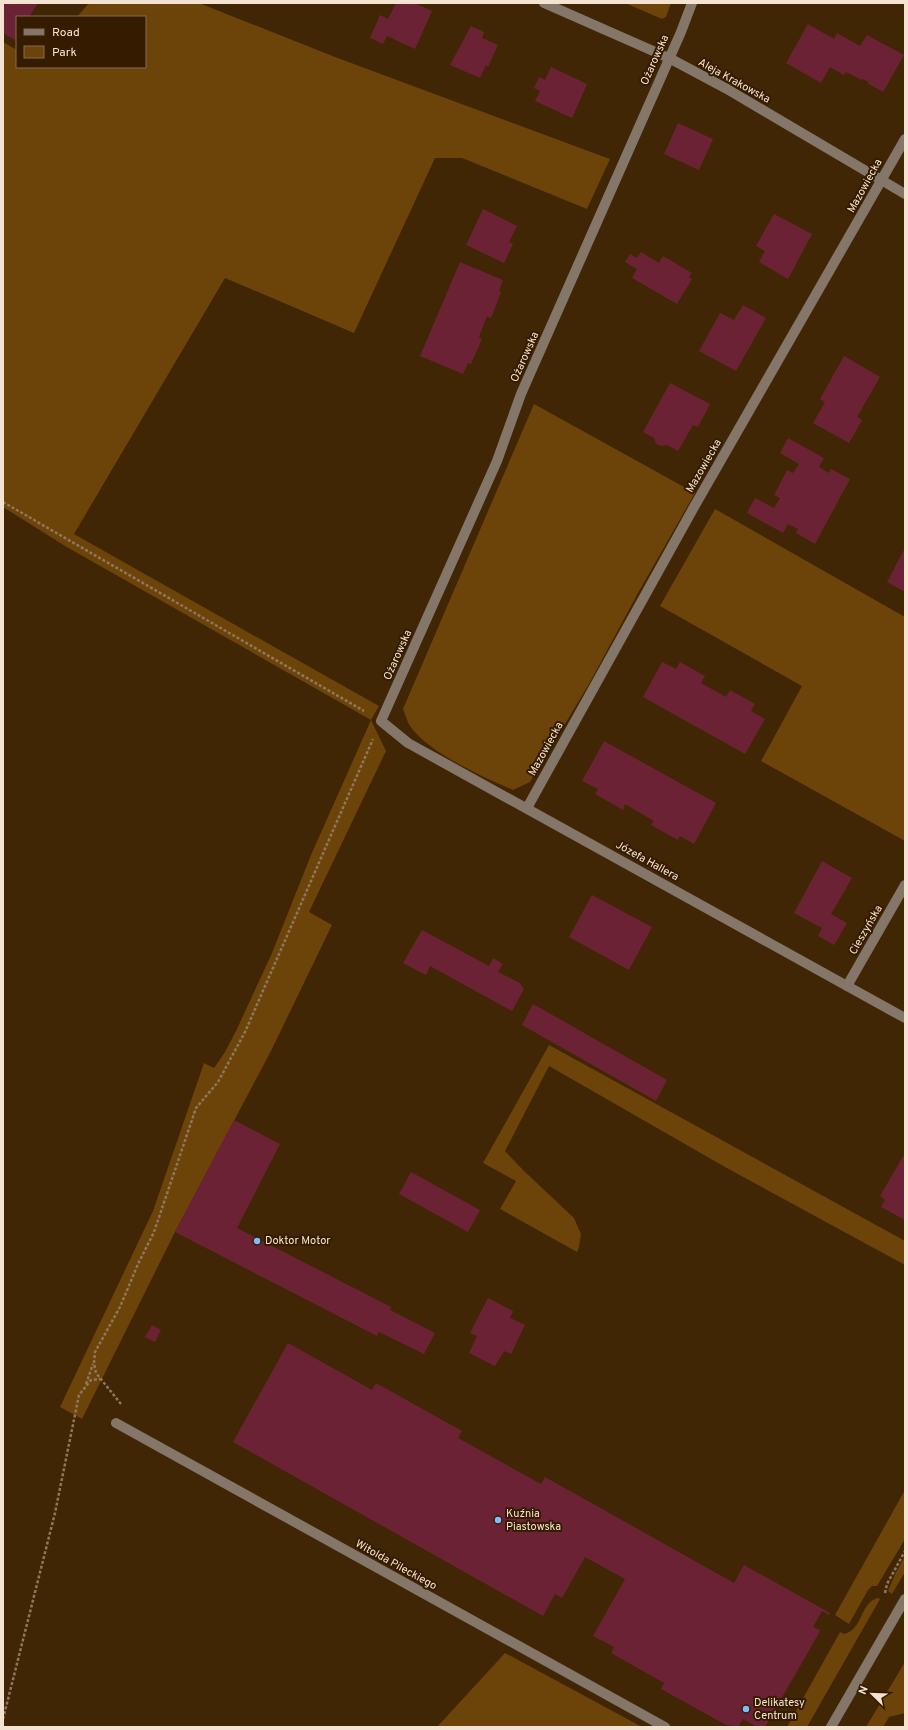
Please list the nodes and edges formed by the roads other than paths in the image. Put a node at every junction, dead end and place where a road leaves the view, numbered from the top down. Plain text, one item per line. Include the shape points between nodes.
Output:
1 (544, 3) edge
2 (692, 3) edge
3 (669, 58) junction
4 (905, 139) edge
5 (882, 181) junction
6 (905, 194) edge
7 (381, 721) joint
8 (527, 808) junction
9 (905, 885) edge
10 (848, 986) junction
11 (905, 1018) edge
12 (116, 1423) dead end
13 (905, 1599) edge
14 (665, 1727) edge
15 (831, 1727) edge

1 - 3 street, Aleja Krakowska
2 - 3 street, Ożarowska
3 - 5 street, Aleja Krakowska via 727,89
3 - 7 street, Ożarowska via 521,394 497,461
4 - 5 street, Mazowiecka
5 - 6 street, Aleja Krakowska
5 - 8 street, Mazowiecka via 694,507
7 - 8 street, Józefa Hallera via 408,743
8 - 10 street, Józefa Hallera
9 - 10 street, Cieszyńska
10 - 11 street, Józefa Hallera
12 - 14 street, Witolda Pileckiego
13 - 15 street

